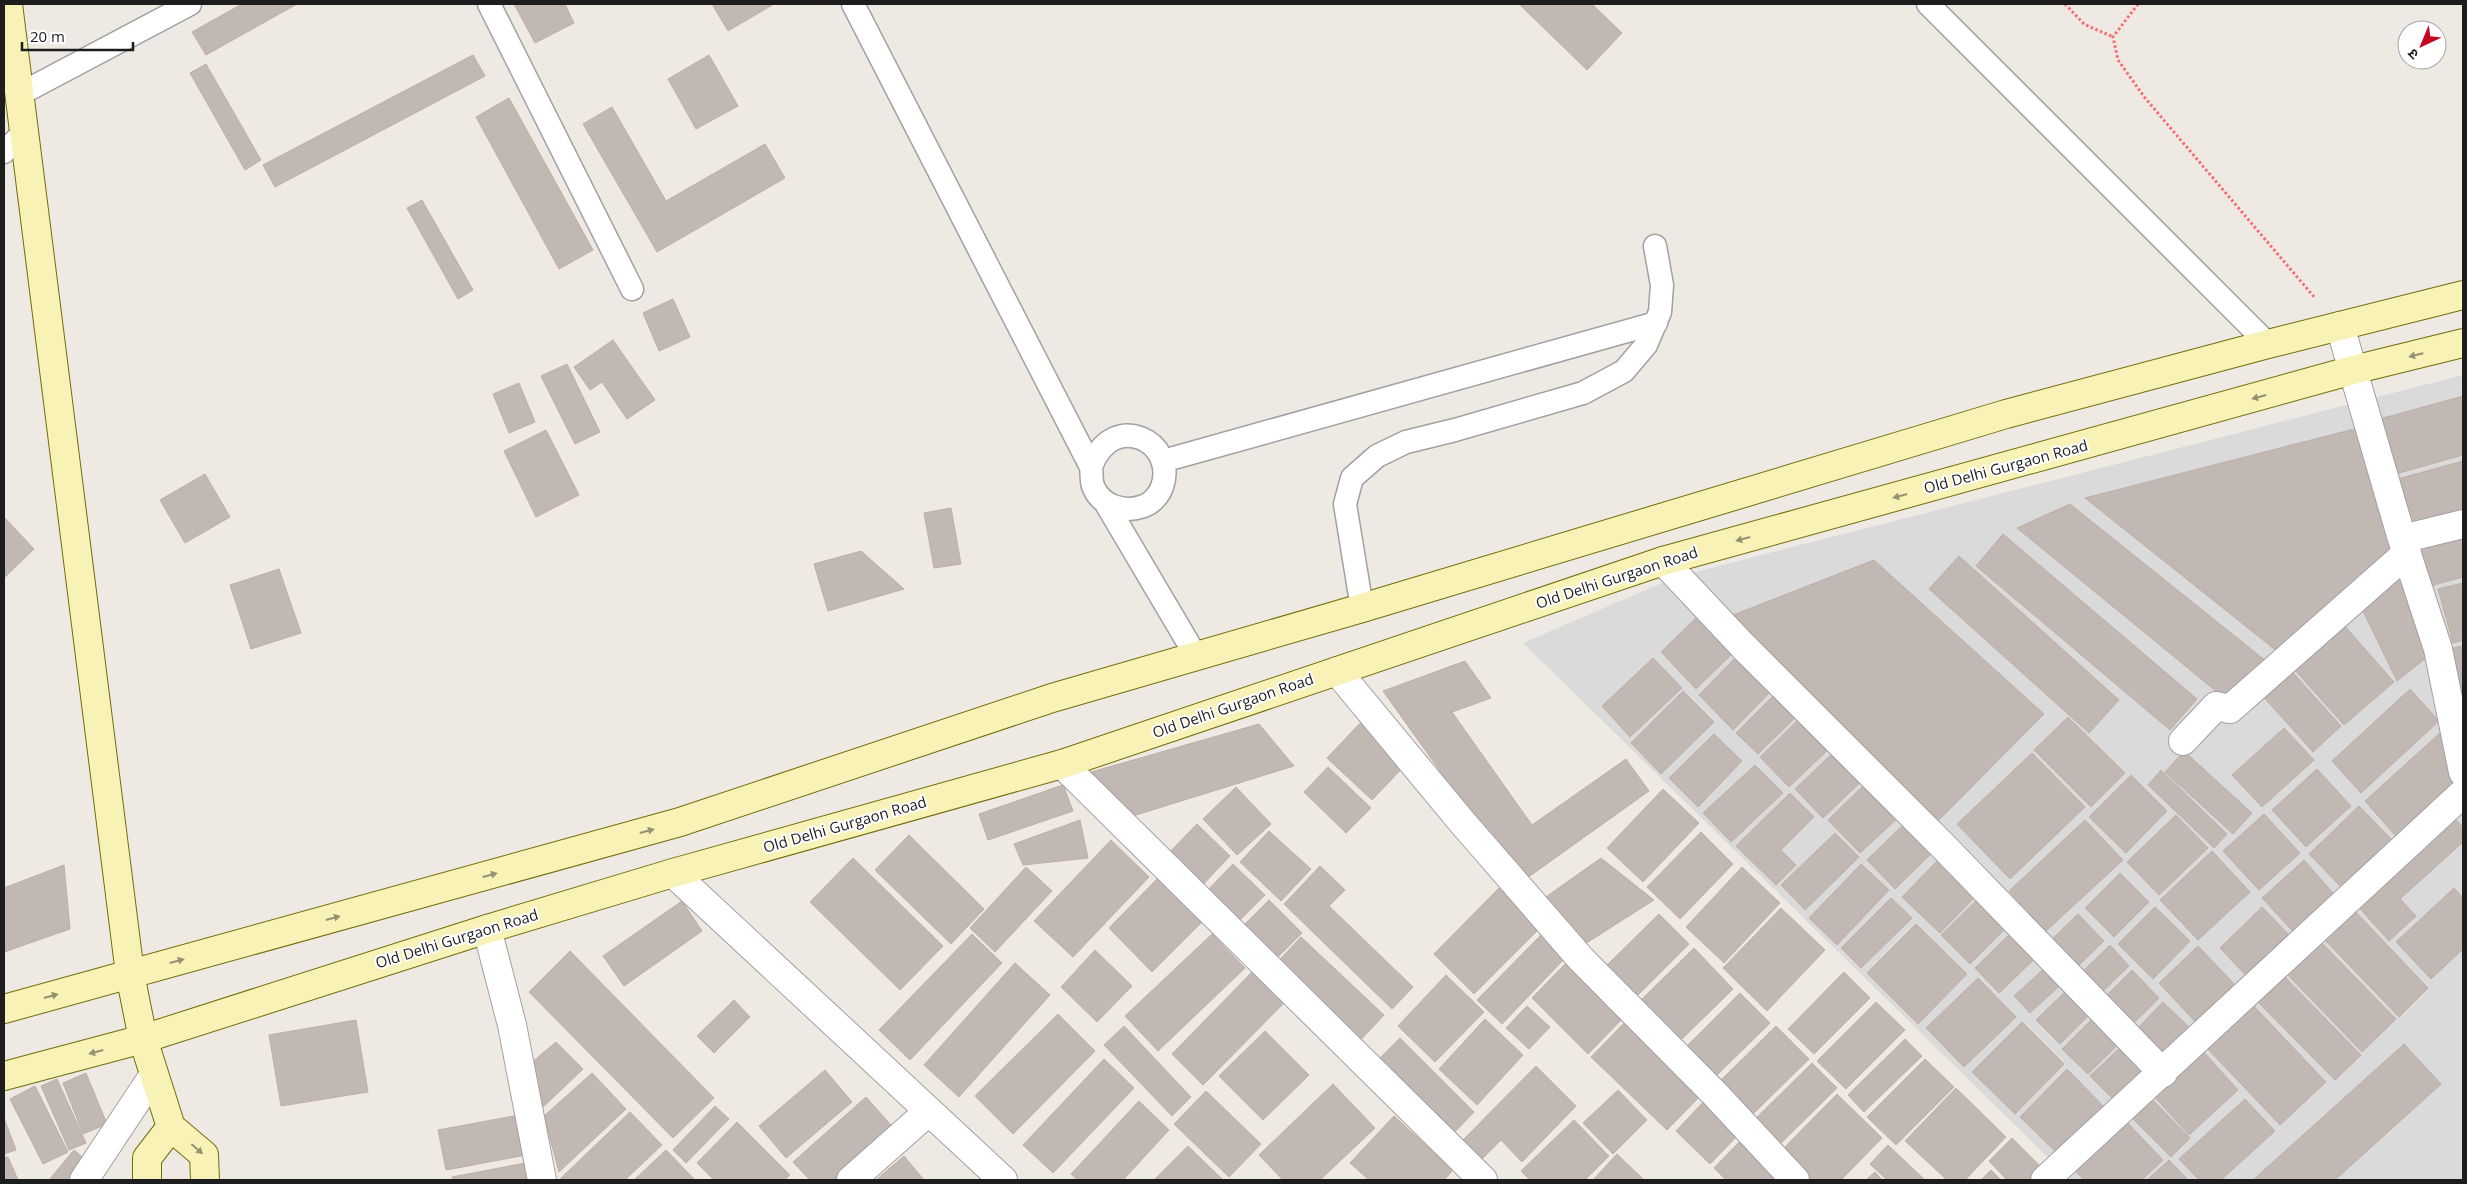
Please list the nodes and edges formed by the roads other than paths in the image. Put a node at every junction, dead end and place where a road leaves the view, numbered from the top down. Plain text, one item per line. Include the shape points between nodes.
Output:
1 (8, 4) edge
2 (190, 4) edge
3 (488, 4) edge
4 (853, 4) edge
5 (1928, 4) edge
6 (20, 94) junction
7 (24, 132) junction
8 (4, 152) edge
9 (1655, 246) dead end
10 (632, 289) dead end
11 (2463, 295) edge
12 (1656, 323) junction
13 (2340, 326) junction
14 (2463, 343) edge
15 (2268, 344) junction
16 (2353, 370) junction
17 (1164, 462) junction
18 (1091, 467) junction
19 (1105, 502) junction
20 (2463, 524) edge
21 (2405, 546) junction
22 (1664, 561) junction
23 (1362, 608) junction
24 (1196, 656) junction
25 (1338, 671) junction
26 (2183, 741) dead end
27 (1062, 764) junction
28 (2463, 772) edge
29 (2463, 793) edge
30 (673, 873) junction
31 (487, 929) junction
32 (130, 974) junction
33 (4, 1009) edge
34 (143, 1039) junction
35 (2163, 1073) junction
36 (4, 1076) edge
37 (153, 1076) junction
38 (929, 1111) junction
39 (171, 1127) junction
40 (84, 1180) edge
41 (147, 1180) edge
42 (204, 1180) edge
43 (542, 1180) edge
44 (851, 1180) edge
45 (1003, 1180) edge
46 (1483, 1180) edge
47 (1795, 1180) edge
48 (2045, 1180) edge

1 - 6 main road
2 - 6 lane
3 - 10 lane
4 - 18 lane
5 - 15 lane
6 - 7 main road
7 - 8 lane
7 - 32 main road
9 - 12 lane via 1662,284
11 - 13 main road
12 - 17 lane
12 - 23 lane via 1646,345 1624,370 1583,393 1406,442 1377,456 1352,478 1345,504
13 - 15 main road
13 - 16 street
14 -> 16 main road, Old Delhi Gurgaon Road
15 - 23 main road via 2006,414
16 - 21 street
16 -> 22 main road, Old Delhi Gurgaon Road
17 - 18 lane via 1155,447 1141,438 1125,435 1109,440 1097,452
17 - 19 lane via 1165,478 1160,492 1149,504 1135,509 1119,509
18 - 19 lane via 1094,487
19 - 24 lane
20 - 21 street
21 - 26 street via 2230,710 2216,706
21 - 28 street via 2438,649
22 - 25 main road, Old Delhi Gurgaon Road
22 - 35 street via 1742,646 1943,846
23 - 24 main road
32 -> 24 main road via 680,822 1052,698
25 - 27 main road, Old Delhi Gurgaon Road
25 - 47 street via 1462,822 1581,959
27 - 30 main road, Old Delhi Gurgaon Road
27 - 46 street
29 - 35 street
30 - 31 main road, Old Delhi Gurgaon Road
30 - 38 street
31 - 34 main road, Old Delhi Gurgaon Road
31 - 43 street via 512,1025
33 -> 32 main road
32 - 34 main road
34 -> 36 main road, Old Delhi Gurgaon Road
34 - 37 main road
35 - 48 street
37 - 39 main road
37 - 40 street
38 - 44 street
38 - 45 street
39 - 41 main road via 146,1158
39 -> 42 main road via 204,1155

